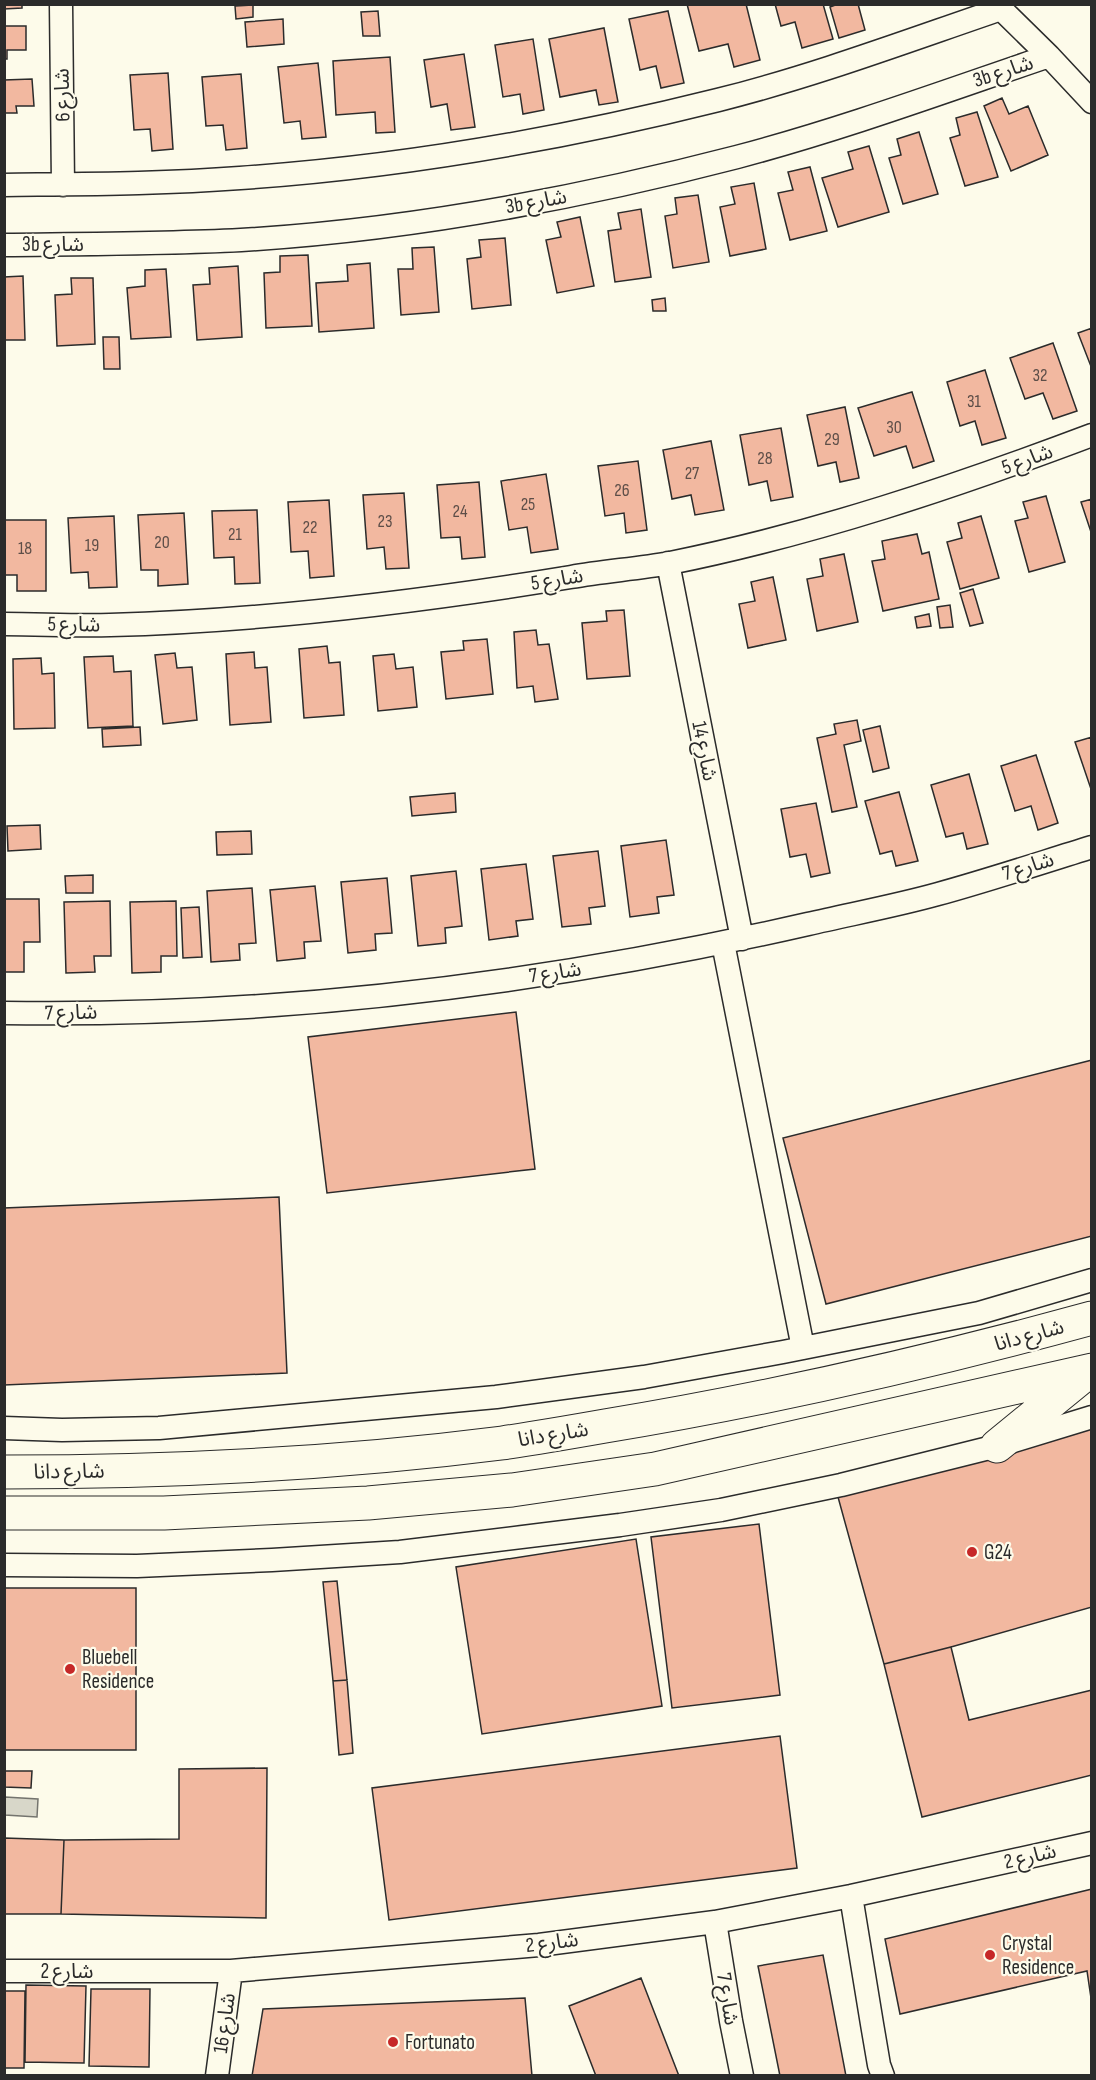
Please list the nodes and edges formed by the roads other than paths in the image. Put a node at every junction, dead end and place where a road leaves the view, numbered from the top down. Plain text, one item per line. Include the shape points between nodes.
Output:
1 (61, 4) edge
2 (998, 7) edge
3 (1049, 56) junction
4 (1092, 102) edge
5 (4, 185) edge
6 (63, 185) junction
7 (4, 244) edge
8 (1092, 435) edge
9 (669, 563) junction
10 (4, 624) edge
11 (1092, 847) edge
12 (733, 941) junction
13 (4, 1013) edge
14 (1092, 1280) edge
15 (1092, 1318) edge
16 (803, 1348) junction
17 (1091, 1370) edge
18 (1092, 1417) edge
19 (4, 1428) edge
20 (997, 1446) junction
21 (4, 1472) edge
22 (4, 1513) edge
23 (4, 1565) edge
24 (1092, 1843) edge
25 (851, 1896) junction
26 (716, 1922) junction
27 (4, 1971) edge
28 (231, 1971) junction
29 (217, 2076) edge
30 (742, 2076) edge
31 (883, 2076) edge

1 - 6 street, شارع 6
2 - 3 street
2 - 6 street via 793,79 574,133 327,171
3 - 4 street
3 - 7 street, 3b شارع via 750,153 510,206 422,221 243,240
5 - 6 street
8 - 9 street, شارع 5 via 898,503 786,536
9 - 10 street, شارع 5 via 344,609 121,624
9 - 12 street, شارع 14
11 - 12 street, شارع 7 via 937,895
12 - 13 street, شارع 7 via 473,984 319,1001 177,1010
12 - 16 street, شارع 14
14 - 16 street via 979,1313
15 - 21 street, شارع دانا via 792,1392 503,1443 360,1458 169,1469
16 - 19 street via 644,1377 496,1397 159,1428
17 - 20 street
17 - 22 street, شارع دانا via 655,1469 512,1490 368,1503 164,1513
18 - 20 street
20 - 23 street via 721,1510 400,1552 137,1566
24 - 25 street, شارع 2
25 - 26 street, شارع 2
25 - 31 street
26 - 28 street, شارع 2 via 539,1945
26 - 30 street, شارع 7
27 - 28 street, شارع 2
28 - 29 street, شارع 16

